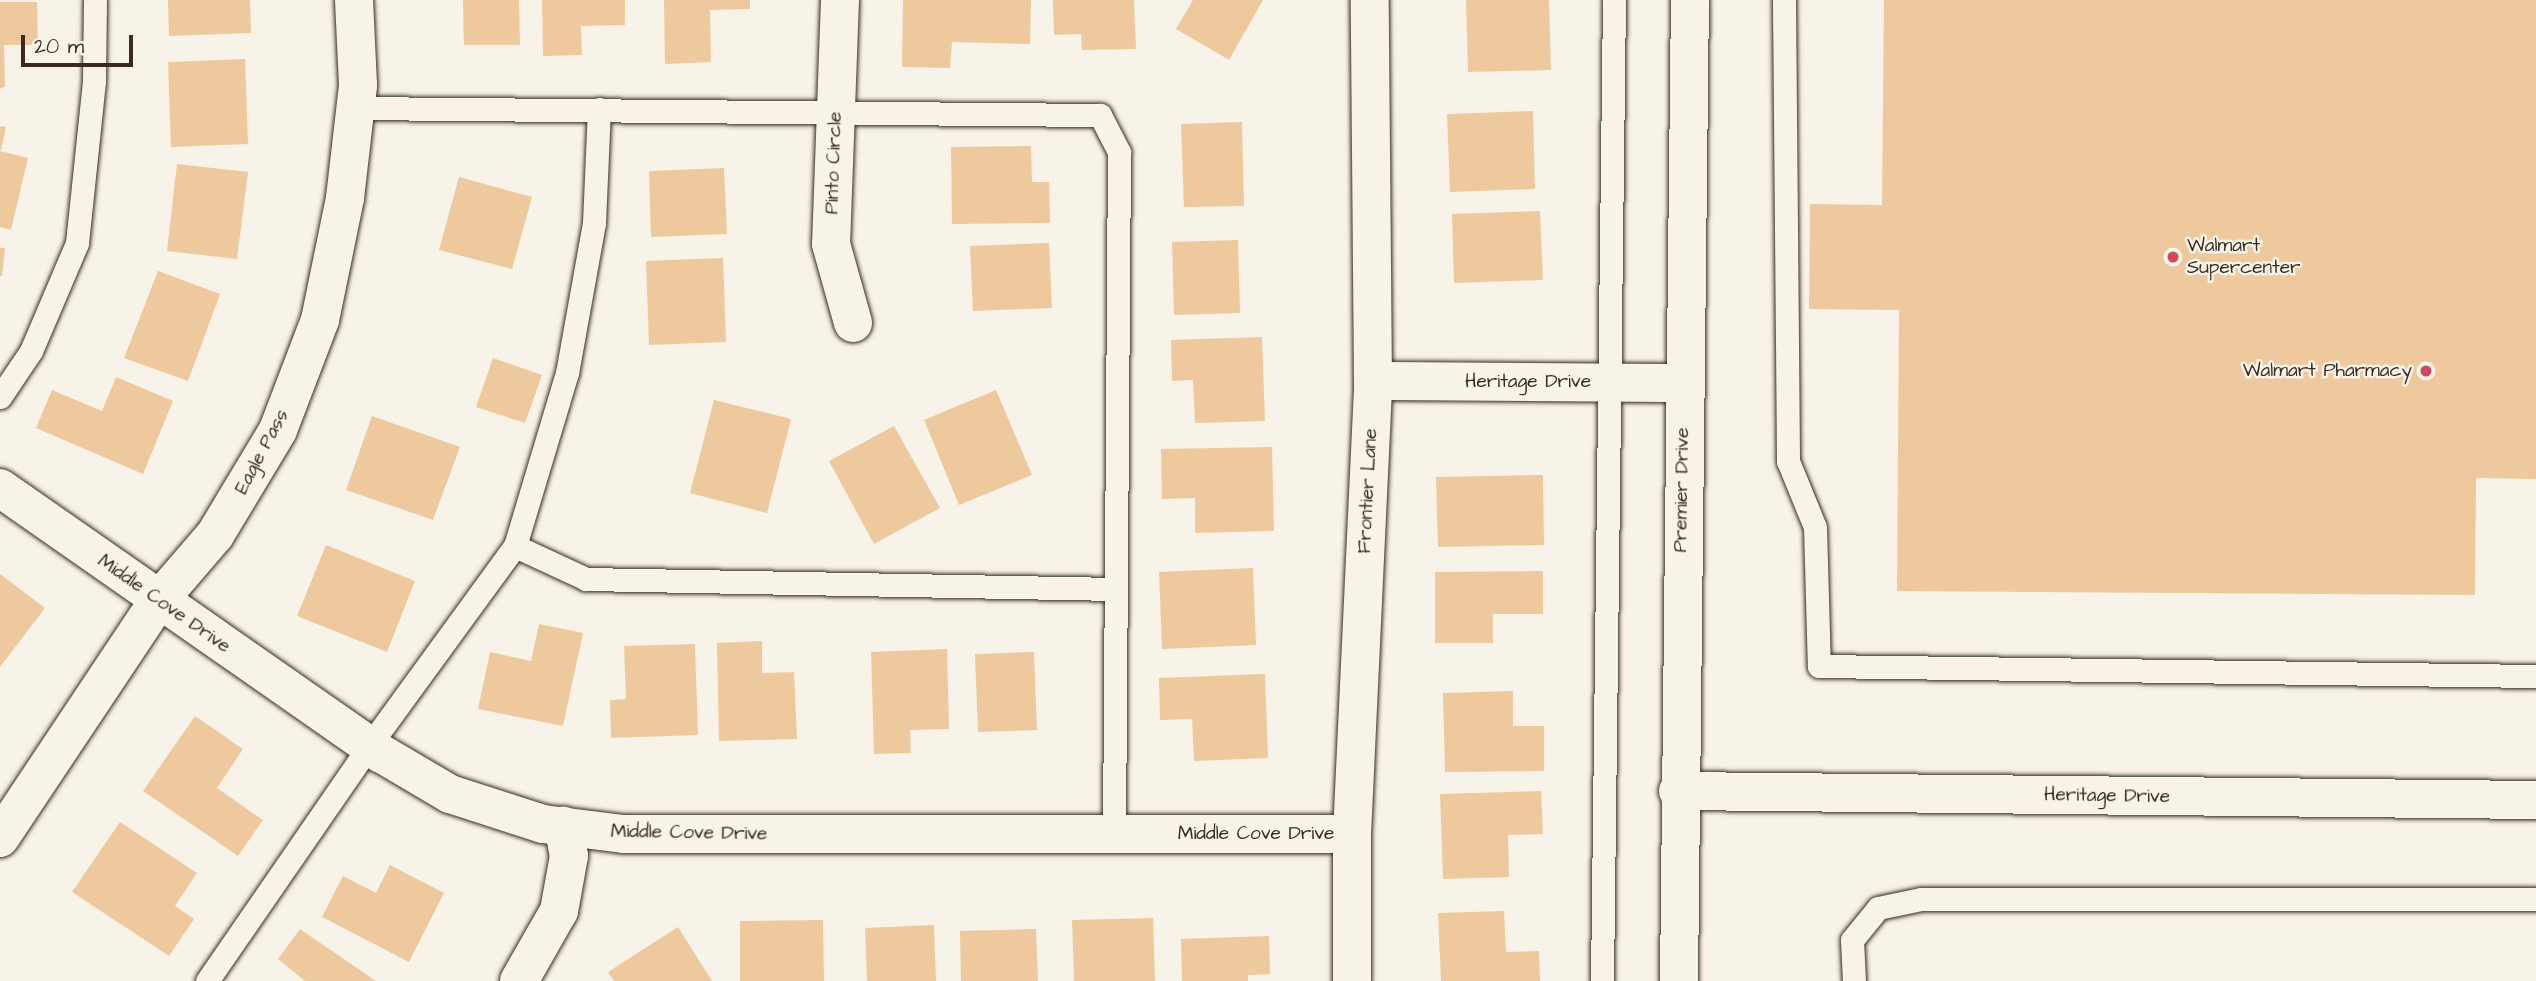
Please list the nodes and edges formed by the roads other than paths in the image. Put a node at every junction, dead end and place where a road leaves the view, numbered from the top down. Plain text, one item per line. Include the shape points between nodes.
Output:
1 (95, 0) edge
2 (354, 0) edge
3 (840, 0) edge
4 (1370, 0) edge
5 (1614, 0) edge
6 (1690, 0) edge
7 (1784, 0) edge
8 (355, 108) junction
9 (599, 109) junction
10 (836, 110) junction
11 (853, 323) dead end
12 (1373, 381) junction
13 (1610, 383) junction
14 (1683, 383) junction
15 (0, 397) edge
16 (0, 488) edge
17 (515, 546) junction
18 (1115, 589) junction
19 (159, 600) junction
20 (2536, 676) edge
21 (369, 746) junction
22 (1678, 792) junction
23 (2536, 800) edge
24 (563, 826) junction
25 (1114, 834) junction
26 (1352, 834) junction
27 (0, 838) edge
28 (2536, 899) edge
29 (207, 981) edge
30 (519, 981) edge
31 (1352, 981) edge
32 (1602, 981) edge
33 (1679, 981) edge
34 (1854, 981) edge

1 - 15 lane via 94,81 77,243 31,351
2 - 8 street, Eagle Pass
3 - 10 street, Pinto Circle
4 - 12 street, Frontier Lane
5 - 13 lane
6 - 14 street, Premier Drive
7 - 20 lane via 1788,461 1815,527 1819,666
8 - 9 lane
8 - 19 street, Eagle Pass via 345,198 320,320 278,430 215,536
9 - 10 lane
9 - 17 lane via 594,223 567,373
10 - 11 street, Pinto Circle via 831,244
10 - 18 lane via 1100,115 1119,152
12 - 13 street, Heritage Drive
12 - 26 street, Frontier Lane
13 - 14 street, Heritage Drive
13 - 32 lane
14 - 22 street, Premier Drive
16 - 19 street, Middle Cove Drive
17 - 18 lane via 586,579
17 - 21 lane
18 - 25 lane
19 - 21 street, Middle Cove Drive
19 - 27 street, Eagle Pass
21 - 24 street, Middle Cove Drive via 450,794 543,824
21 - 29 lane
22 - 23 street, Heritage Drive
22 - 33 street, Premier Drive
24 - 25 street, Middle Cove Drive via 623,834
24 - 30 street via 569,856 559,911
25 - 26 street, Middle Cove Drive
26 - 31 street, Frontier Lane
28 - 34 lane via 1921,900 1878,908 1852,940

